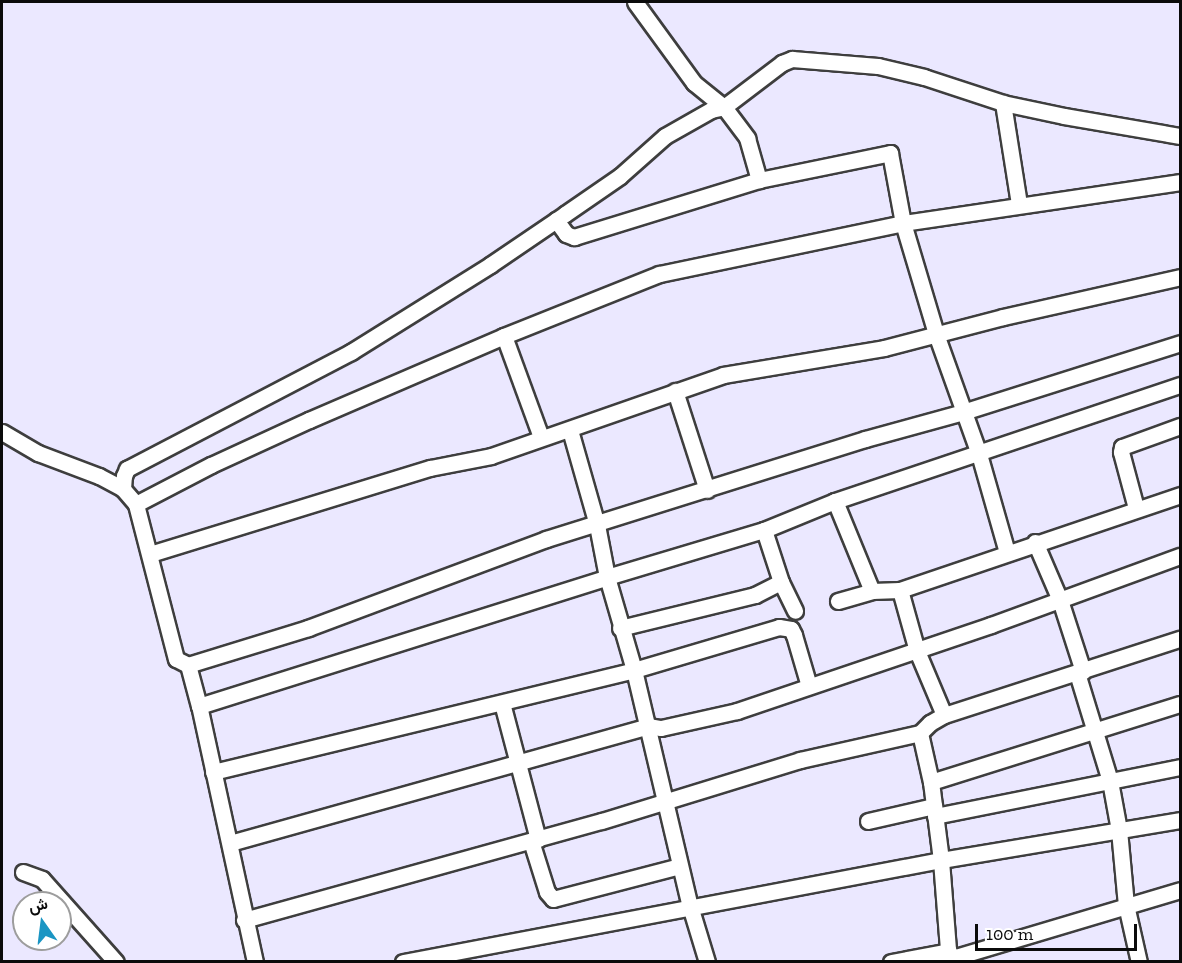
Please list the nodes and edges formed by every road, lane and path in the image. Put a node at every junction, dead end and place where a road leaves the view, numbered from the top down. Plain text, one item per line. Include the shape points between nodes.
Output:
1 (635, 2) edge
2 (1003, 103) junction
3 (724, 107) junction
4 (1180, 136) edge
5 (759, 180) junction
6 (1180, 182) edge
7 (1019, 204) junction
8 (556, 220) junction
9 (903, 223) junction
10 (1180, 277) edge
11 (936, 334) junction
12 (504, 336) junction
13 (1180, 343) edge
14 (1180, 385) edge
15 (675, 391) junction
16 (963, 412) junction
17 (1180, 426) edge
18 (570, 430) junction
19 (2, 432) edge
20 (541, 438) junction
21 (979, 454) junction
22 (123, 489) junction
23 (707, 490) junction
24 (1180, 495) edge
25 (836, 501) junction
26 (136, 504) junction
27 (1136, 508) junction
28 (597, 525) junction
29 (764, 530) junction
30 (1035, 542) junction
31 (1007, 552) junction
32 (150, 554) junction
33 (1180, 556) edge
34 (607, 577) junction
35 (781, 582) junction
36 (900, 590) junction
37 (872, 591) junction
38 (1060, 600) junction
39 (838, 601) dead end
40 (795, 610) dead end
41 (620, 628) junction
42 (1180, 639) edge
43 (917, 651) junction
44 (188, 665) junction
45 (634, 670) junction
46 (1080, 672) junction
47 (809, 686) junction
48 (502, 703) junction
49 (1180, 704) edge
50 (199, 706) junction
51 (944, 715) junction
52 (648, 726) junction
53 (1096, 731) junction
54 (920, 733) junction
55 (519, 764) junction
56 (1180, 767) edge
57 (213, 772) junction
58 (1110, 781) junction
59 (930, 782) junction
60 (665, 800) junction
61 (934, 811) junction
62 (1180, 820) edge
63 (868, 821) dead end
64 (1119, 830) junction
65 (534, 840) junction
66 (230, 843) junction
67 (941, 860) junction
68 (680, 866) junction
69 (23, 872) dead end
70 (1180, 890) edge
71 (1126, 904) junction
72 (690, 906) junction
73 (244, 920) junction
74 (949, 957) edge
75 (116, 962) edge
76 (255, 962) edge
77 (403, 962) edge
78 (707, 962) edge
79 (891, 962) edge
80 (1139, 962) edge

1 - 3 street via 694,83
2 - 3 street via 878,66 799,58 782,63
2 - 4 street
2 - 7 street
3 - 5 street via 747,138
3 - 8 street via 711,110 665,136 620,176
5 - 8 street via 574,237 566,234
5 - 9 street via 890,153
6 - 7 street
7 - 9 street
8 - 22 street via 351,352 134,464 124,476
9 - 11 street
9 - 12 street via 659,274
10 - 11 street
11 - 15 street via 884,348 723,375
11 - 16 street
12 - 20 street
12 - 26 street via 262,441
13 - 16 street
14 - 21 street
15 - 18 street
15 - 23 street
16 - 21 street
16 - 23 street
17 - 27 street via 1122,447
18 - 20 street
18 - 28 street
19 - 22 street via 38,453
20 - 32 street via 491,456 430,468
21 - 25 street
21 - 31 street
22 - 26 street
23 - 28 street
24 - 27 street
25 - 29 street
25 - 37 street
26 - 32 street
27 - 30 street
28 - 34 street
28 - 44 street via 518,549 308,628
29 - 34 street
29 - 35 street
30 - 31 street
30 - 38 street
31 - 36 street
32 - 44 street via 176,659
33 - 38 street
34 - 41 street
34 - 50 street
35 - 40 street
35 - 41 street via 755,595
36 - 37 street
36 - 43 street
37 - 39 street
38 - 43 street
38 - 46 street
41 - 45 street
42 - 46 street
43 - 47 street
43 - 51 street
44 - 50 street
45 - 47 street via 785,627 794,635
45 - 48 street
45 - 52 street
46 - 51 street
46 - 53 street
47 - 52 street via 737,711 661,728
48 - 55 street
48 - 57 street
49 - 53 street
50 - 57 street
51 - 54 street
52 - 55 street
52 - 60 street
53 - 58 street
53 - 59 street
54 - 59 street
54 - 60 street via 800,760
55 - 65 street
55 - 66 street
56 - 58 street
57 - 66 street
58 - 61 street
58 - 64 street
59 - 61 street
60 - 65 street
60 - 68 street
61 - 63 street
61 - 67 street
62 - 64 street
64 - 67 street
64 - 71 street
65 - 68 street via 547,892 553,899
65 - 73 street
66 - 73 street
67 - 72 street
67 - 74 street
68 - 72 street
69 - 75 street via 42,879
70 - 71 street
71 - 74 street
71 - 80 street
72 - 77 street
72 - 78 street
73 - 76 street
74 - 79 street

